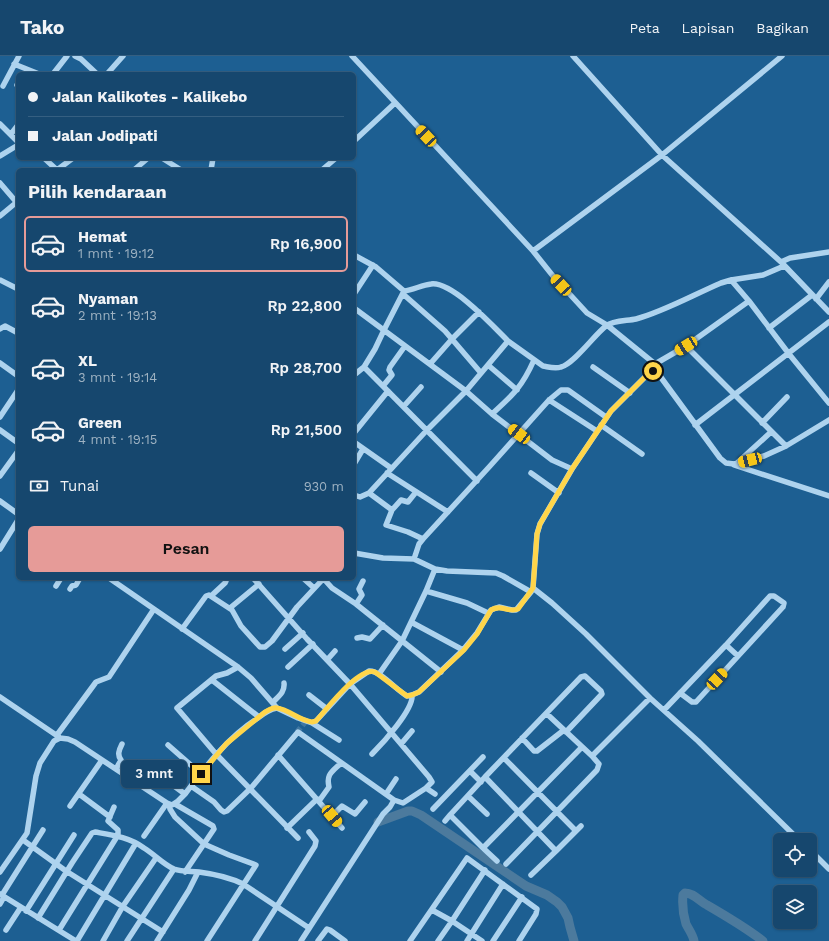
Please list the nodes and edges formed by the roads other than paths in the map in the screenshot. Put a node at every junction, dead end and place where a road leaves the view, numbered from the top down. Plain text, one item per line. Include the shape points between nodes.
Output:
1 (19, 56) edge
2 (75, 56) edge
3 (123, 56) edge
4 (352, 56) edge
5 (573, 56) edge
6 (782, 56) edge
7 (66, 58) edge
8 (14, 64) junction
9 (24, 71) edge
10 (55, 72) edge
11 (95, 72) edge
12 (109, 72) edge
13 (3, 86) dead end
14 (395, 103) junction
15 (0, 124) edge
16 (16, 128) edge
17 (11, 134) junction
18 (356, 139) edge
19 (16, 140) edge
20 (16, 147) edge
21 (1, 154) edge
22 (662, 155) junction
23 (46, 160) edge
24 (70, 160) edge
25 (146, 160) edge
26 (165, 160) edge
27 (334, 160) edge
28 (55, 168) edge
29 (60, 168) edge
30 (136, 168) edge
31 (178, 168) edge
32 (324, 168) edge
33 (0, 184) edge
34 (16, 201) edge
35 (16, 203) edge
36 (0, 216) edge
37 (533, 251) junction
38 (829, 252) edge
39 (356, 256) edge
40 (783, 264) junction
41 (373, 265) junction
42 (0, 280) edge
43 (731, 280) junction
44 (829, 282) edge
45 (16, 288) edge
46 (356, 291) edge
47 (403, 293) junction
48 (814, 297) junction
49 (749, 301) junction
50 (356, 309) edge
51 (479, 312) junction
52 (829, 312) edge
53 (829, 322) edge
54 (607, 325) junction
55 (769, 328) junction
56 (0, 329) edge
57 (384, 330) junction
58 (16, 332) edge
59 (452, 339) junction
60 (508, 342) junction
61 (405, 346) junction
62 (686, 346) junction
63 (789, 354) junction
64 (534, 360) junction
65 (0, 362) edge
66 (430, 364) junction
67 (655, 364) junction
68 (488, 365) junction
69 (364, 367) junction
70 (593, 367) dead end
71 (656, 372) junction
72 (356, 373) edge
73 (480, 373) junction
74 (16, 374) edge
75 (383, 386) junction
76 (421, 387) dead end
77 (517, 390) junction
78 (388, 391) junction
79 (466, 391) junction
80 (16, 393) edge
81 (630, 393) junction
82 (734, 396) junction
83 (787, 397) dead end
84 (549, 400) junction
85 (829, 403) edge
86 (404, 406) junction
87 (492, 414) junction
88 (0, 417) edge
89 (606, 417) junction
90 (829, 420) edge
91 (762, 423) junction
92 (601, 425) junction
93 (695, 425) junction
94 (0, 430) edge
95 (426, 430) junction
96 (356, 431) edge
97 (598, 431) junction
98 (771, 432) junction
99 (519, 434) junction
100 (16, 442) edge
101 (356, 444) edge
102 (786, 446) junction
103 (363, 449) junction
104 (16, 454) edge
105 (642, 454) dead end
106 (356, 461) edge
107 (735, 464) junction
108 (391, 468) junction
109 (572, 469) junction
110 (386, 473) junction
111 (530, 474) dead end
112 (0, 476) edge
113 (477, 481) junction
114 (416, 492) junction
115 (559, 492) junction
116 (369, 493) junction
117 (356, 496) edge
118 (829, 496) edge
119 (0, 501) edge
120 (392, 510) junction
121 (448, 512) junction
122 (16, 513) edge
123 (16, 523) edge
124 (423, 539) junction
125 (0, 548) edge
126 (356, 553) edge
127 (414, 559) junction
128 (435, 569) junction
129 (60, 580) edge
130 (79, 580) edge
131 (112, 580) edge
132 (225, 580) edge
133 (255, 580) edge
134 (305, 580) edge
135 (321, 580) edge
136 (325, 580) edge
137 (363, 581) dead end
138 (259, 584) junction
139 (56, 586) dead end
140 (314, 588) junction
141 (70, 589) dead end
142 (532, 590) junction
143 (426, 591) junction
144 (211, 596) junction
145 (356, 604) junction
146 (230, 608) junction
147 (154, 609) junction
148 (488, 613) junction
149 (289, 618) junction
150 (411, 622) junction
151 (384, 625) junction
152 (182, 629) junction
153 (303, 633) junction
154 (358, 638) dead end
155 (402, 641) junction
156 (313, 644) junction
157 (726, 645) junction
158 (285, 649) dead end
159 (464, 650) junction
160 (335, 651) dead end
161 (738, 656) junction
162 (327, 660) junction
163 (238, 667) junction
164 (288, 667) dead end
165 (441, 672) junction
166 (379, 674) junction
167 (212, 680) junction
168 (284, 683) dead end
169 (350, 684) junction
170 (680, 693) junction
171 (309, 695) dead end
172 (412, 695) junction
173 (0, 697) edge
174 (650, 698) junction
175 (273, 702) junction
176 (277, 708) junction
177 (327, 709) junction
178 (664, 710) junction
179 (547, 714) junction
180 (259, 717) junction
181 (312, 722) junction
182 (412, 731) dead end
183 (565, 731) junction
184 (391, 733) junction
185 (58, 737) junction
186 (522, 738) junction
187 (339, 740) dead end
188 (122, 744) dead end
189 (401, 744) junction
190 (168, 745) dead end
191 (582, 747) junction
192 (216, 754) junction
193 (372, 754) dead end
194 (278, 755) junction
195 (592, 756) junction
196 (483, 757) dead end
197 (504, 758) junction
198 (102, 760) junction
199 (141, 762) dead end
200 (341, 763) junction
201 (116, 769) junction
202 (470, 772) junction
203 (201, 774) junction
204 (396, 780) dead end
205 (483, 780) junction
206 (191, 786) junction
207 (251, 788) junction
208 (426, 788) junction
209 (538, 792) junction
210 (79, 794) junction
211 (185, 794) junction
212 (386, 794) junction
213 (435, 794) dead end
214 (468, 796) junction
215 (318, 800) junction
216 (394, 800) junction
217 (365, 802) dead end
218 (171, 804) junction
219 (70, 806) dead end
220 (114, 807) dead end
221 (433, 809) dead end
222 (557, 811) junction
223 (518, 812) junction
224 (486, 814) dead end
225 (450, 815) junction
226 (332, 816) junction
227 (110, 817) junction
228 (445, 821) dead end
229 (581, 826) dead end
230 (288, 828) junction
231 (342, 828) dead end
232 (43, 830) dead end
233 (576, 831) junction
234 (309, 832) dead end
235 (538, 832) junction
236 (792, 833) edge
237 (74, 835) dead end
238 (118, 835) junction
239 (144, 836) dead end
240 (298, 838) dead end
241 (23, 840) junction
242 (136, 843) junction
243 (204, 844) junction
244 (33, 847) junction
245 (483, 848) junction
246 (556, 851) junction
247 (817, 857) edge
248 (156, 858) junction
249 (497, 861) dead end
250 (56, 864) junction
251 (506, 864) dead end
252 (174, 869) junction
253 (829, 869) edge
254 (485, 870) junction
255 (66, 871) junction
256 (0, 872) edge
257 (185, 872) junction
258 (198, 872) junction
259 (531, 875) dead end
260 (88, 884) junction
261 (243, 884) junction
262 (503, 884) junction
263 (2, 895) edge
264 (106, 895) junction
265 (522, 897) junction
266 (0, 904) edge
267 (123, 906) junction
268 (277, 907) junction
269 (23, 909) junction
270 (432, 910) junction
271 (38, 918) junction
272 (142, 918) junction
273 (452, 921) junction
274 (309, 928) junction
275 (6, 930) dead end
276 (59, 930) junction
277 (163, 932) junction
278 (471, 934) junction
279 (342, 940) edge
280 (77, 941) edge
281 (103, 941) edge
282 (127, 941) edge
283 (157, 941) edge
284 (207, 941) edge
285 (255, 941) edge
286 (301, 941) edge
287 (318, 941) edge
288 (410, 941) edge
289 (438, 941) edge
290 (467, 941) edge
291 (482, 941) edge
292 (493, 941) edge
293 (518, 941) edge

1 - 8 street
2 - 11 street
3 - 12 street
4 - 14 street
5 - 22 street
6 - 22 street
7 - 10 street
8 - 9 street
8 - 13 street
14 - 18 street
14 - 37 street
15 - 17 street
16 - 17 street
17 - 19 street
20 - 21 street
22 - 37 street
22 - 40 street
23 - 28 street
24 - 29 street
25 - 30 street
26 - 31 street
27 - 32 street
33 - 34 street
35 - 36 street
37 - 54 street via 587,313
38 - 40 street via 790,258
39 - 41 street
40 - 43 street via 763,275
40 - 48 street
41 - 46 street
41 - 47 street
42 - 45 street
43 - 49 street
43 - 54 street via 637,319
44 - 48 street
47 - 51 street via 432,283 437,284
47 - 57 street
47 - 59 street
48 - 52 street
48 - 55 street
49 - 55 street
49 - 62 street
50 - 57 street
51 - 59 street
51 - 60 street
53 - 63 street
54 - 64 street via 562,367 543,366
54 - 67 street
55 - 63 street
56 - 58 street via 5,326
57 - 61 street
57 - 69 street
59 - 66 street
59 - 73 street
60 - 64 street
60 - 68 street
61 - 66 street
61 - 75 street via 390,367 392,375
62 - 67 street
62 - 82 street
63 - 82 street
63 - 85 street
64 - 77 street via 525,380
65 - 74 street
66 - 79 street
67 - 71 street
68 - 73 street
68 - 77 street
69 - 72 street
69 - 75 street
70 - 81 street
71 - 81 street via 650,372
71 - 93 street
73 - 79 street
75 - 78 street
76 - 86 street
77 - 87 street
78 - 86 street
78 - 96 street
79 - 87 street
79 - 95 street
80 - 88 street
81 - 89 street
82 - 91 street
82 - 93 street
83 - 91 street
84 - 89 street via 561,390 568,390
84 - 97 street
84 - 99 street
86 - 95 street
87 - 99 street
89 - 92 street
90 - 102 street
91 - 98 street
92 - 97 street
92 - 105 street
93 - 107 street via 722,461
94 - 100 street
95 - 108 street
95 - 113 street
97 - 109 street
98 - 102 street
98 - 107 street
99 - 109 street via 552,460
99 - 113 street
101 - 103 street
102 - 107 street via 764,456
103 - 106 street
103 - 108 street
104 - 112 street
107 - 118 street
108 - 110 street
109 - 115 street
110 - 114 street
110 - 116 street
111 - 115 street
113 - 121 street
114 - 120 street via 408,502 401,500
114 - 121 street
115 - 142 street via 538,529
116 - 117 street via 360,497
116 - 120 street
119 - 122 street
120 - 124 street via 386,526
121 - 124 street
123 - 125 street
124 - 127 street
126 - 127 street via 383,558
127 - 128 street
128 - 142 street via 496,573
128 - 143 street
129 - 139 street
130 - 141 street
131 - 147 street
132 - 144 street
133 - 138 street
134 - 140 street
135 - 140 street
136 - 145 street
137 - 145 street via 359,588 362,595
138 - 146 street
138 - 149 street
140 - 149 street
142 - 148 street via 516,610 499,607
142 - 174 street via 552,603
143 - 148 street via 467,603
143 - 150 street
144 - 146 street
144 - 152 street via 206,596
145 - 151 street
146 - 149 street via 241,626 261,648 272,641
147 - 152 street
147 - 185 street via 109,677 96,682
148 - 159 street via 477,634
149 - 153 street
150 - 155 street
150 - 159 street
151 - 154 street via 370,639
151 - 155 street
152 - 163 street
153 - 156 street
153 - 158 street
155 - 165 street
155 - 166 street
156 - 162 street
156 - 164 street
157 - 161 street
157 - 161 street via 770,596 784,603 783,608
157 - 170 street
159 - 165 street
160 - 162 street
161 - 170 street via 696,702
162 - 169 street
163 - 167 street
163 - 175 street
165 - 172 street
166 - 169 street via 369,671
166 - 172 street via 403,694
167 - 180 street
167 - 192 street via 177,708
168 - 175 street via 283,692
169 - 177 street
169 - 184 street
170 - 178 street
171 - 177 street
172 - 184 street via 411,705
173 - 185 street
174 - 178 street
174 - 195 street
175 - 176 street
176 - 180 street
176 - 181 street
177 - 181 street
178 - 236 street
179 - 183 street
179 - 183 street via 582,676 601,691 602,694
179 - 186 street
180 - 192 street
181 - 187 street
182 - 189 street
183 - 186 street via 538,752
183 - 191 street
184 - 189 street
184 - 193 street
185 - 198 street via 68,739
185 - 241 street via 40,763 27,833
186 - 197 street
188 - 201 street via 118,753 121,762
189 - 208 street via 431,779 431,784
190 - 203 street
191 - 195 street
191 - 209 street
192 - 203 street
192 - 207 street
194 - 200 street via 298,732
194 - 207 street
194 - 215 street
195 - 222 street via 599,764 598,768
196 - 202 street
197 - 205 street
197 - 209 street
198 - 201 street
198 - 210 street
199 - 211 street
200 - 212 street
200 - 215 street via 328,776 329,787
201 - 218 street
202 - 205 street
202 - 221 street
203 - 206 street
204 - 212 street
205 - 214 street
205 - 223 street
206 - 207 street via 225,812
206 - 211 street
207 - 230 street
208 - 213 street
208 - 216 street via 403,803
209 - 222 street
209 - 223 street
210 - 219 street
210 - 227 street
211 - 218 street
212 - 216 street
214 - 224 street
214 - 225 street
215 - 226 street
215 - 230 street
216 - 274 street
217 - 226 street via 356,814 342,806
218 - 239 street
218 - 243 street via 170,809 175,816
218 - 243 street via 213,826 214,829
220 - 227 street
222 - 233 street
222 - 235 street
223 - 235 street
223 - 245 street
225 - 228 street
225 - 245 street
226 - 231 street
227 - 238 street via 108,822 118,830
229 - 233 street
230 - 240 street
232 - 244 street
233 - 246 street
234 - 268 street via 315,839 315,846
235 - 246 street
235 - 251 street
237 - 250 street
238 - 242 street
238 - 255 street via 93,832
238 - 260 street
241 - 244 street
241 - 256 street
242 - 248 street
242 - 264 street
243 - 257 street
243 - 261 street via 229,856 255,864
244 - 250 street
244 - 263 street
245 - 249 street
246 - 259 street
247 - 253 street
248 - 252 street
248 - 267 street
250 - 255 street
250 - 269 street
252 - 257 street
252 - 272 street
254 - 262 street
254 - 270 street via 465,858
254 - 273 street
255 - 260 street
255 - 271 street
257 - 258 street
258 - 261 street via 225,877
258 - 277 street
260 - 264 street
260 - 276 street
261 - 268 street
261 - 284 street
262 - 265 street
262 - 278 street
263 - 266 street
263 - 269 street
264 - 267 street
264 - 280 street
265 - 292 street
265 - 293 street via 535,906 537,911
267 - 272 street
267 - 281 street
268 - 274 street
268 - 285 street
269 - 271 street
269 - 275 street
270 - 273 street
270 - 288 street
271 - 276 street
272 - 277 street
272 - 282 street
273 - 278 street
273 - 289 street
274 - 286 street
276 - 280 street
277 - 283 street
278 - 290 street
278 - 291 street
279 - 287 street via 327,929

